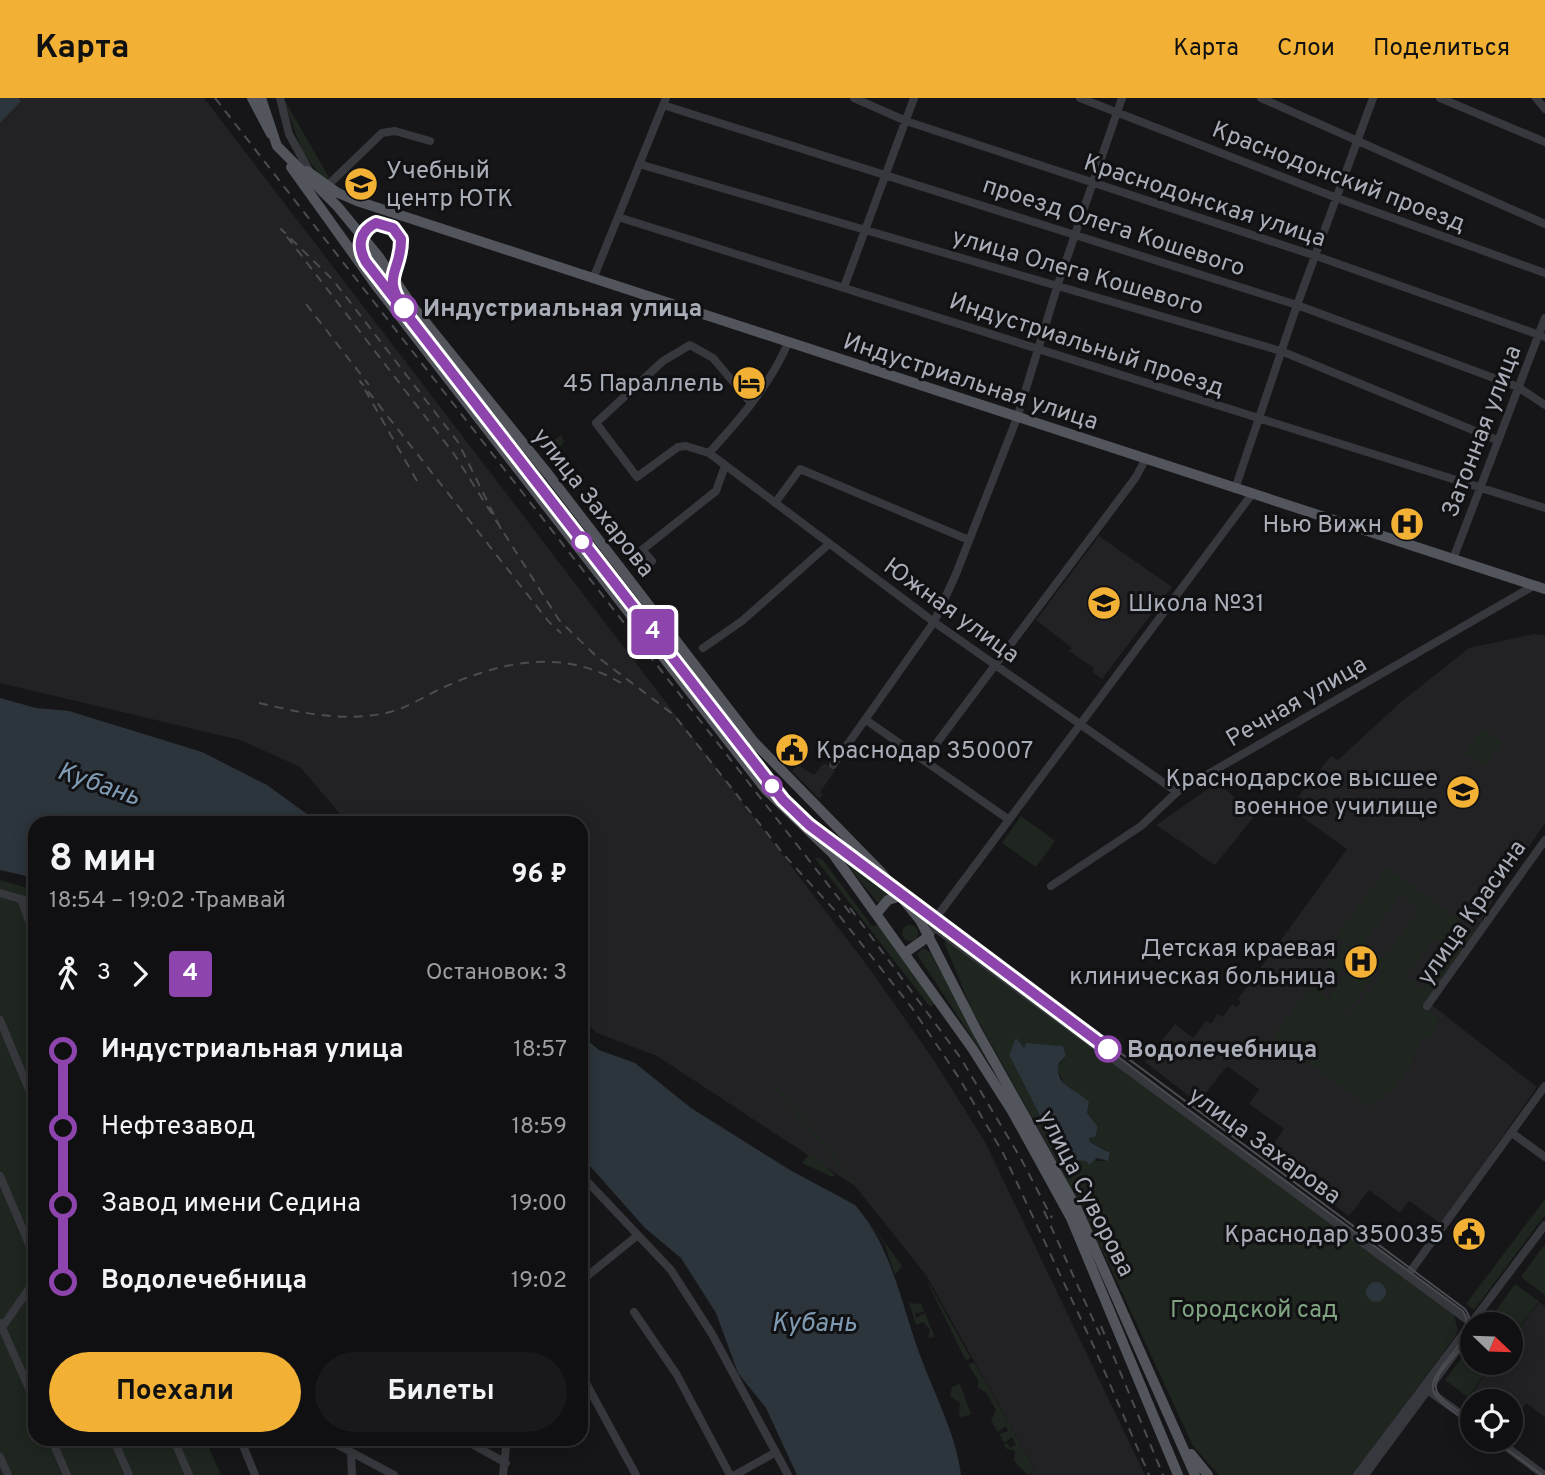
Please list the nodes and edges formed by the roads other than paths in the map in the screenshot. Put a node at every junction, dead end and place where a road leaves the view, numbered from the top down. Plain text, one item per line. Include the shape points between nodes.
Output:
1 (252, 98) edge
2 (261, 98) edge
3 (280, 98) edge
4 (854, 98) edge
5 (914, 98) edge
6 (1080, 98) edge
7 (1122, 98) edge
8 (1261, 98) edge
9 (1373, 98) edge
10 (1440, 98) edge
11 (1536, 98) edge
12 (664, 102) edge
13 (1545, 109) edge
14 (1117, 112) junction
15 (906, 121) junction
16 (273, 136) junction
17 (430, 141) dead end
18 (1357, 141) junction
19 (1545, 142) edge
20 (284, 154) junction
21 (639, 164) junction
22 (311, 174) junction
23 (885, 174) junction
24 (1091, 183) junction
25 (325, 190) junction
26 (1337, 198) junction
27 (356, 201) junction
28 (317, 205) junction
29 (338, 207) junction
30 (325, 216) junction
31 (618, 217) junction
32 (1545, 225) edge
33 (358, 230) junction
34 (865, 231) junction
35 (1075, 233) junction
36 (1315, 256) junction
37 (1545, 273) edge
38 (593, 279) junction
39 (1058, 284) junction
40 (844, 287) junction
41 (1297, 305) junction
42 (1545, 318) edge
43 (1542, 335) edge
44 (788, 343) junction
45 (1038, 348) junction
46 (1281, 351) junction
47 (1518, 387) junction
48 (751, 403) junction
49 (1545, 405) edge
50 (1017, 418) junction
51 (1258, 419) junction
52 (1497, 440) junction
53 (709, 453) junction
54 (1144, 460) junction
55 (725, 466) junction
56 (1235, 488) junction
57 (1478, 488) junction
58 (1252, 494) junction
59 (775, 503) junction
60 (1545, 508) edge
61 (970, 540) junction
62 (830, 544) junction
63 (1453, 559) junction
64 (652, 561) dead end
65 (1545, 577) edge
66 (1540, 587) edge
67 (934, 622) junction
68 (703, 648) dead end
69 (995, 664) junction
70 (866, 720) junction
71 (1079, 723) junction
72 (924, 760) junction
73 (833, 765) dead end
74 (1177, 792) junction
75 (1008, 819) junction
76 (1545, 840) edge
77 (1051, 886) dead end
78 (0, 893) edge
79 (901, 896) junction
80 (21, 899) junction
81 (28, 901) edge
82 (877, 913) junction
83 (28, 918) edge
84 (931, 932) junction
85 (905, 953) junction
86 (1427, 1006) dead end
87 (0, 1020) edge
88 (1545, 1086) edge
89 (28, 1087) edge
90 (1512, 1133) junction
91 (1545, 1157) edge
92 (0, 1176) edge
93 (588, 1182) edge
94 (1545, 1225) edge
95 (1545, 1230) edge
96 (638, 1234) junction
97 (28, 1242) edge
98 (588, 1275) edge
99 (1407, 1276) junction
100 (28, 1290) edge
101 (634, 1312) dead end
102 (1482, 1312) edge
103 (1483, 1312) edge
104 (1460, 1317) edge
105 (1, 1327) edge
106 (1460, 1342) edge
107 (1136, 1367) junction
108 (28, 1387) edge
109 (588, 1387) edge
110 (1426, 1389) junction
111 (1460, 1413) edge
112 (1172, 1422) junction
113 (54, 1446) edge
114 (116, 1446) edge
115 (176, 1446) edge
116 (243, 1446) edge
117 (340, 1446) edge
118 (475, 1446) edge
119 (507, 1446) edge
120 (351, 1452) junction
121 (776, 1452) junction
122 (1514, 1452) edge
123 (0, 1457) edge
124 (506, 1463) junction
125 (1541, 1471) edge
126 (8, 1475) edge
127 (67, 1475) edge
128 (129, 1475) edge
129 (189, 1475) edge
130 (256, 1475) edge
131 (352, 1475) edge
132 (394, 1475) edge
133 (503, 1475) edge
134 (636, 1475) edge
135 (732, 1475) edge
136 (788, 1475) edge
137 (1178, 1475) edge
138 (1186, 1475) edge
139 (1195, 1475) edge
140 (1209, 1475) edge
141 (1357, 1475) edge
142 (1365, 1475) edge

1 - 16 main road, улица Захарова
2 - 16 main road, улица Захарова
3 - 22 street via 289,134
4 - 15 street, Краснодонская улица
5 - 15 street
6 - 14 street, Краснодонский проезд
7 - 14 street
8 - 18 street
9 - 18 street
10 - 19 street
11 - 13 street
12 - 21 street
12 - 23 street, проезд Олега Кошевого
14 - 24 street
14 - 26 street, Краснодонский проезд
15 - 23 street
15 - 24 street, Краснодонская улица
16 - 20 main road, улица Захарова
17 - 25 street via 395,131 383,134
18 - 26 street
18 - 32 street
20 - 22 main road, Индустриальная улица
20 - 25 main road, улица Захарова
20 - 28 main road, улица Захарова
21 - 31 street
21 - 34 street, улица Олега Кошевого
22 - 25 main road, Индустриальная улица
23 - 34 street
23 - 35 street, проезд Олега Кошевого
24 - 35 street
24 - 36 street, Краснодонская улица
25 - 27 main road, Индустриальная улица
25 - 28 main road
25 - 29 main road, улица Захарова
26 - 36 street
26 - 37 street, Краснодонский проезд
27 - 33 main road via 348,209
27 - 38 main road, Индустриальная улица
28 - 30 main road, улица Захарова
29 - 30 main road via 328,209
29 - 33 main road, улица Захарова
30 - 82 main road, улица Захарова via 766,790 833,854
31 - 38 street
31 - 40 street, Индустриальный проезд
33 - 79 main road, улица Захарова via 754,742
34 - 39 street, улица Олега Кошевого
34 - 40 street
35 - 39 street
35 - 41 street, проезд Олега Кошевого
36 - 41 street
36 - 43 street, Краснодонская улица
38 - 44 main road, Индустриальная улица
39 - 45 street
39 - 46 street, улица Олега Кошевого
40 - 45 street, Индустриальный проезд
41 - 46 street
41 - 47 street, проезд Олега Кошевого
42 - 43 street, Затонная улица
43 - 47 street, Затонная улица
44 - 48 street via 778,368
44 - 50 main road, Индустриальная улица
45 - 50 street
45 - 51 street, Индустриальный проезд
46 - 51 street
46 - 52 street, улица Олега Кошевого
47 - 49 street, проезд Олега Кошевого
47 - 52 street, Затонная улица
48 - 53 street
48 - 53 street via 713,358 690,345 663,361 596,423 637,477 678,447
50 - 54 main road, Индустриальная улица
50 - 61 street
51 - 56 street
51 - 57 street, Индустриальный проезд
52 - 57 street, Затонная улица
53 - 55 street, Южная улица
54 - 56 main road, Индустриальная улица
54 - 69 street via 1136,477
55 - 59 street, Южная улица
55 - 64 street via 716,491 642,550
56 - 58 main road, Индустриальная улица
57 - 60 street, Индустриальный проезд
57 - 63 street, Затонная улица
58 - 63 main road, Индустриальная улица
58 - 71 street
59 - 61 street via 800,469
59 - 62 street, Южная улица
61 - 67 street
62 - 67 street, Южная улица
62 - 68 street via 742,621
63 - 66 main road, Индустриальная улица
65 - 66 main road
66 - 74 street, Речная улица
67 - 69 street, Южная улица
67 - 70 street
69 - 71 street, Южная улица
69 - 72 street
70 - 72 street
70 - 73 street
71 - 74 street, Южная улица
71 - 75 street
72 - 75 street
74 - 77 street, Речная улица via 1141,826
75 - 84 street via 938,915
76 - 86 street, улица Красина
78 - 80 street
79 - 82 main road via 888,900
79 - 84 main road, улица Захарова
80 - 81 street
80 - 83 street
82 - 85 main road, улица Захарова
84 - 85 main road
84 - 99 street, улица Захарова
84 - 112 main road, улица Суворова via 977,1031 1077,1209
85 - 107 main road, улица Суворова via 1019,1122 1072,1218
87 - 89 street
88 - 90 street
90 - 91 street
90 - 99 street
92 - 97 street
93 - 96 street
94 - 102 street
95 - 103 street
96 - 98 street
96 - 121 street via 688,1296
99 - 104 street, улица Захарова
100 - 105 street
101 - 135 street via 677,1376
105 - 108 street
106 - 110 street
107 - 137 main road, улица Суворова
107 - 138 main road, улица Суворова
109 - 134 street
110 - 111 street
110 - 141 street
110 - 142 street
112 - 139 main road, улица Суворова
112 - 140 main road via 1194,1460
113 - 127 street
114 - 128 street
115 - 129 street
116 - 130 street
117 - 120 street
118 - 124 street
119 - 124 street
120 - 131 street
120 - 132 street
121 - 135 street
121 - 136 street
122 - 125 street
123 - 126 street
124 - 133 street

